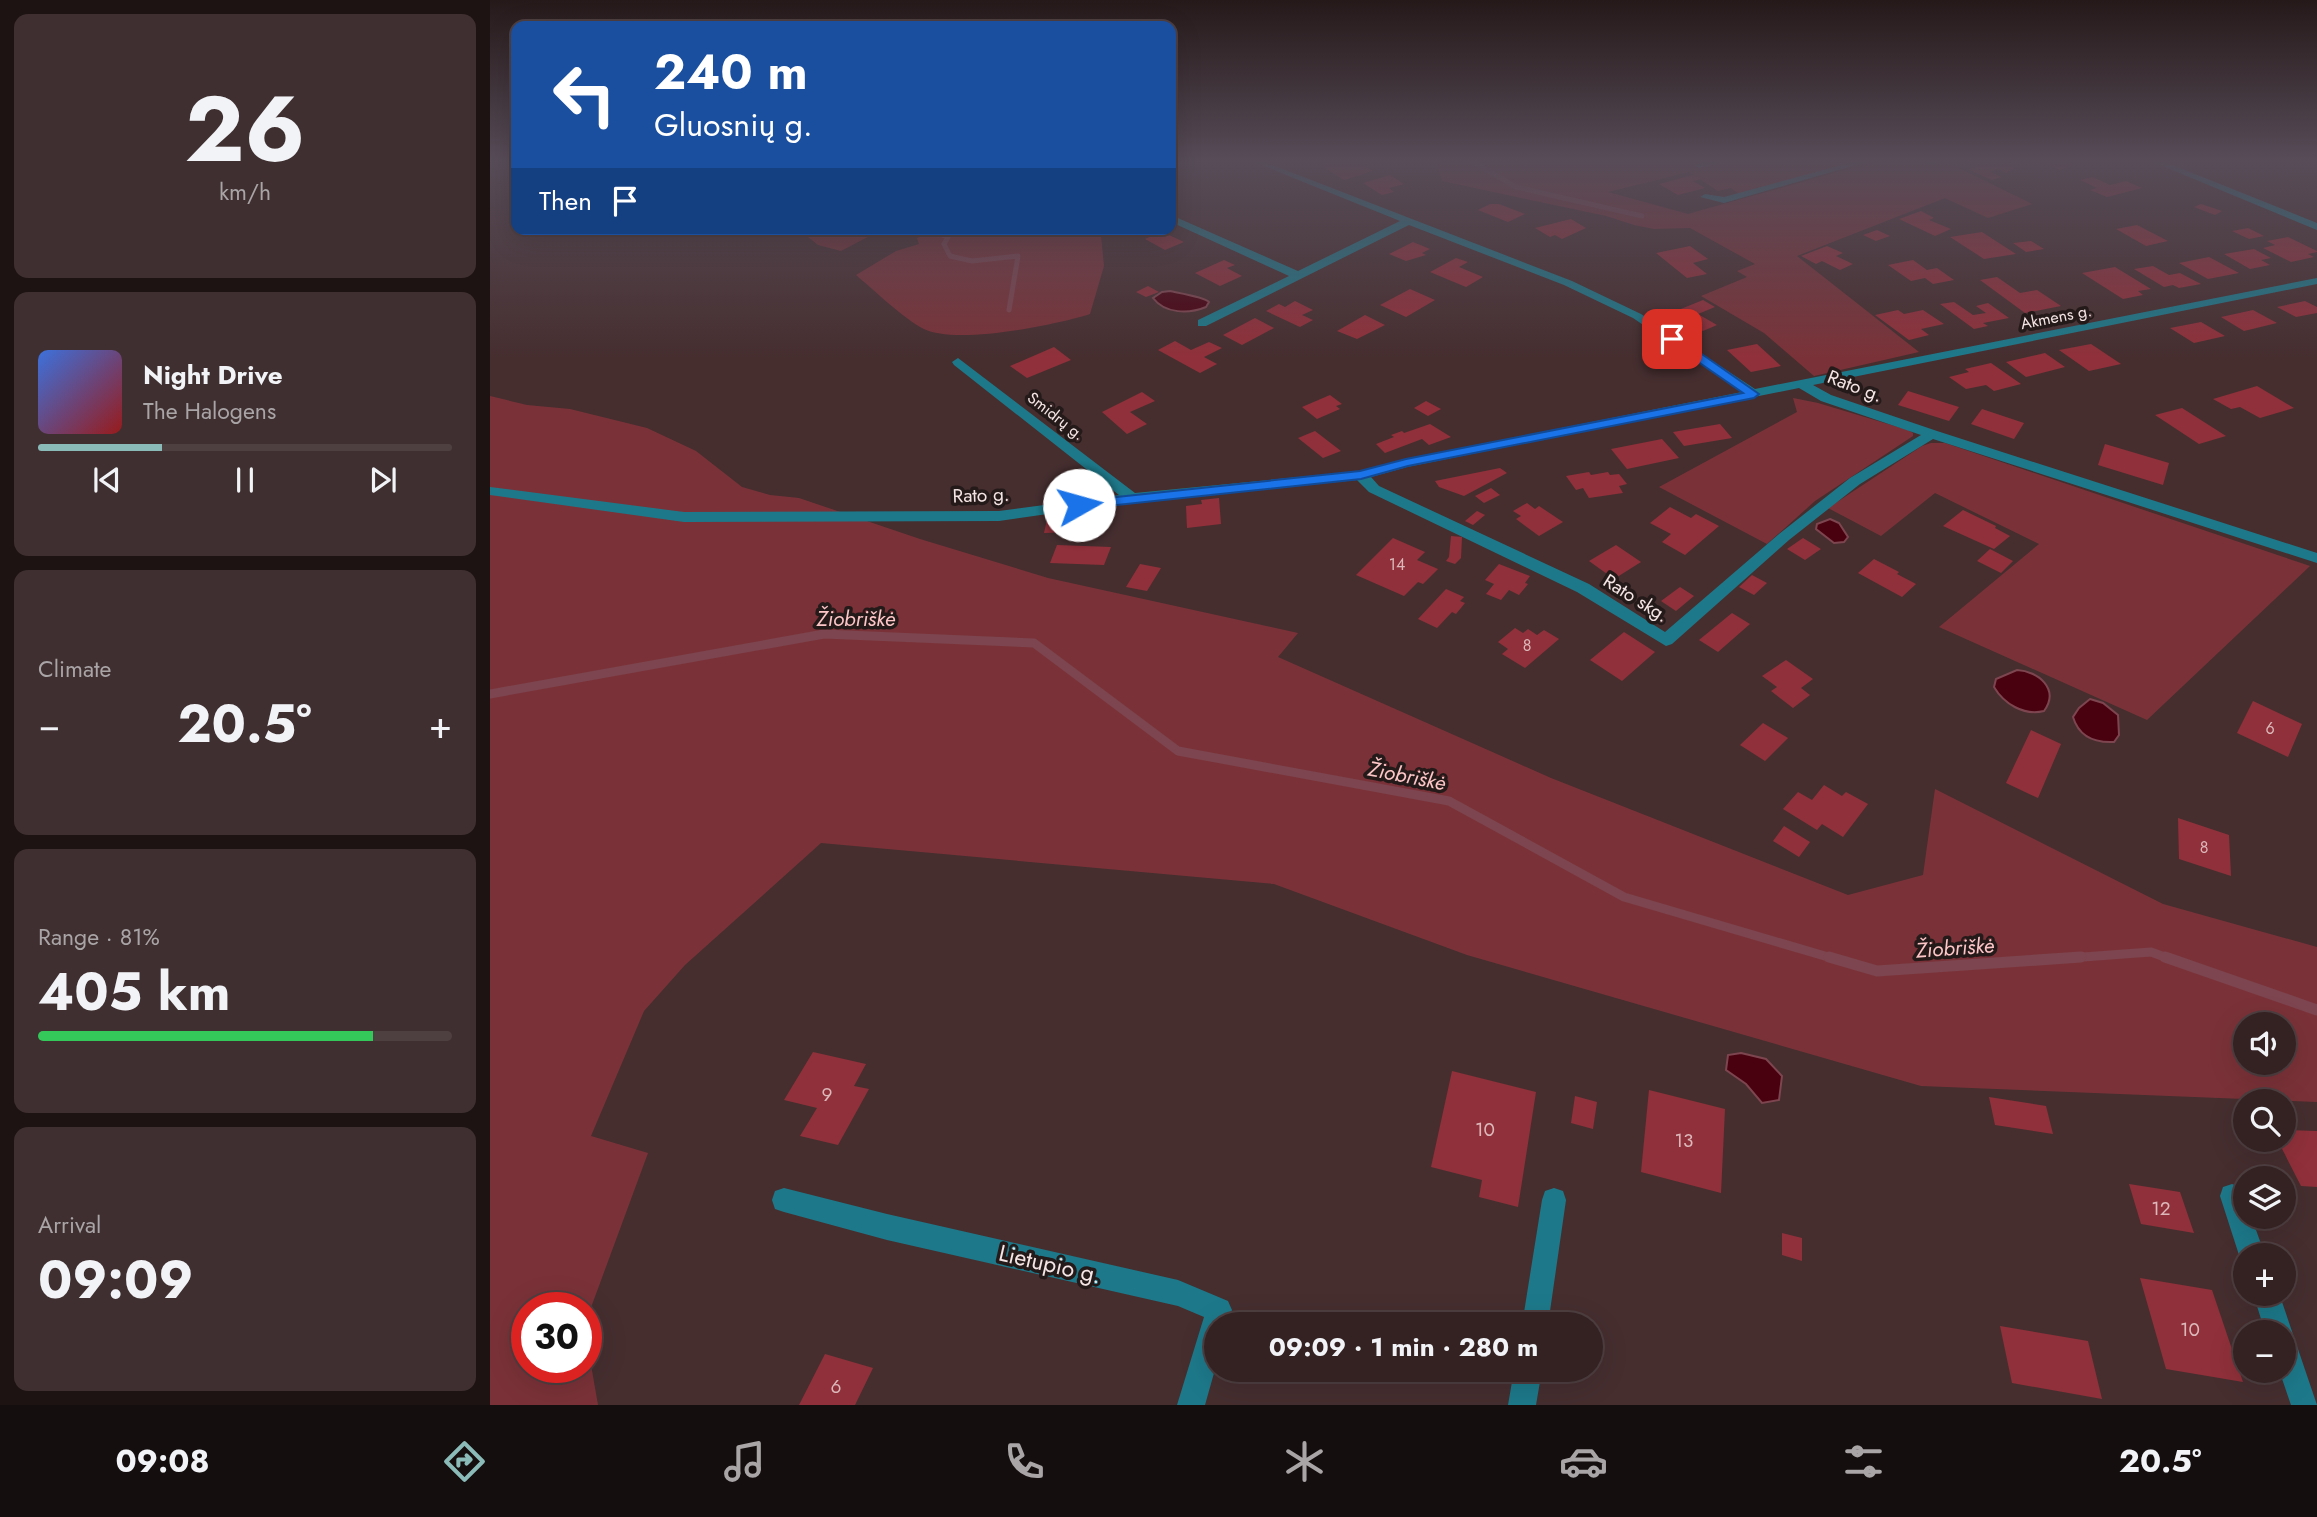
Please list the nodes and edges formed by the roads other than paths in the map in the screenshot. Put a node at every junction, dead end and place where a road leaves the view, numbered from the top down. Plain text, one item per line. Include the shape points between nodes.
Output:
1 (1193, 228) edge
2 (1395, 228) edge
3 (1425, 228) edge
4 (1300, 275) junction
5 (2317, 281) edge
6 (1202, 323) dead end
7 (958, 362) dead end
8 (1801, 383) junction
9 (1754, 394) junction
10 (1932, 434) junction
11 (1361, 475) junction
12 (490, 491) edge
13 (1132, 498) junction
14 (2317, 558) edge
15 (2232, 1196) dead end
16 (784, 1200) dead end
17 (1554, 1200) dead end
18 (2248, 1243) edge
19 (1537, 1312) edge
20 (2296, 1379) edge
21 (1526, 1382) edge
22 (1191, 1405) edge
23 (1522, 1405) edge
24 (2305, 1405) edge

1 - 4 street
2 - 4 street
3 - 9 street via 1568,283 1636,316
4 - 6 street
5 - 8 street, Akmens g.
7 - 13 street, Smidrų g.
8 - 9 street, Rato g.
8 - 10 street, Rato g. via 1826,398
9 - 11 street, Rato g.
10 - 11 street, Rato skg. via 1855,481 1666,640 1583,588 1374,489
10 - 14 street, Rato g.
11 - 13 street, Rato g.
12 - 13 street, Rato g. via 684,517 999,516
15 - 18 street
16 - 22 street, Lietupio g. via 1178,1293 1219,1310
17 - 19 street
20 - 24 street
21 - 23 street

